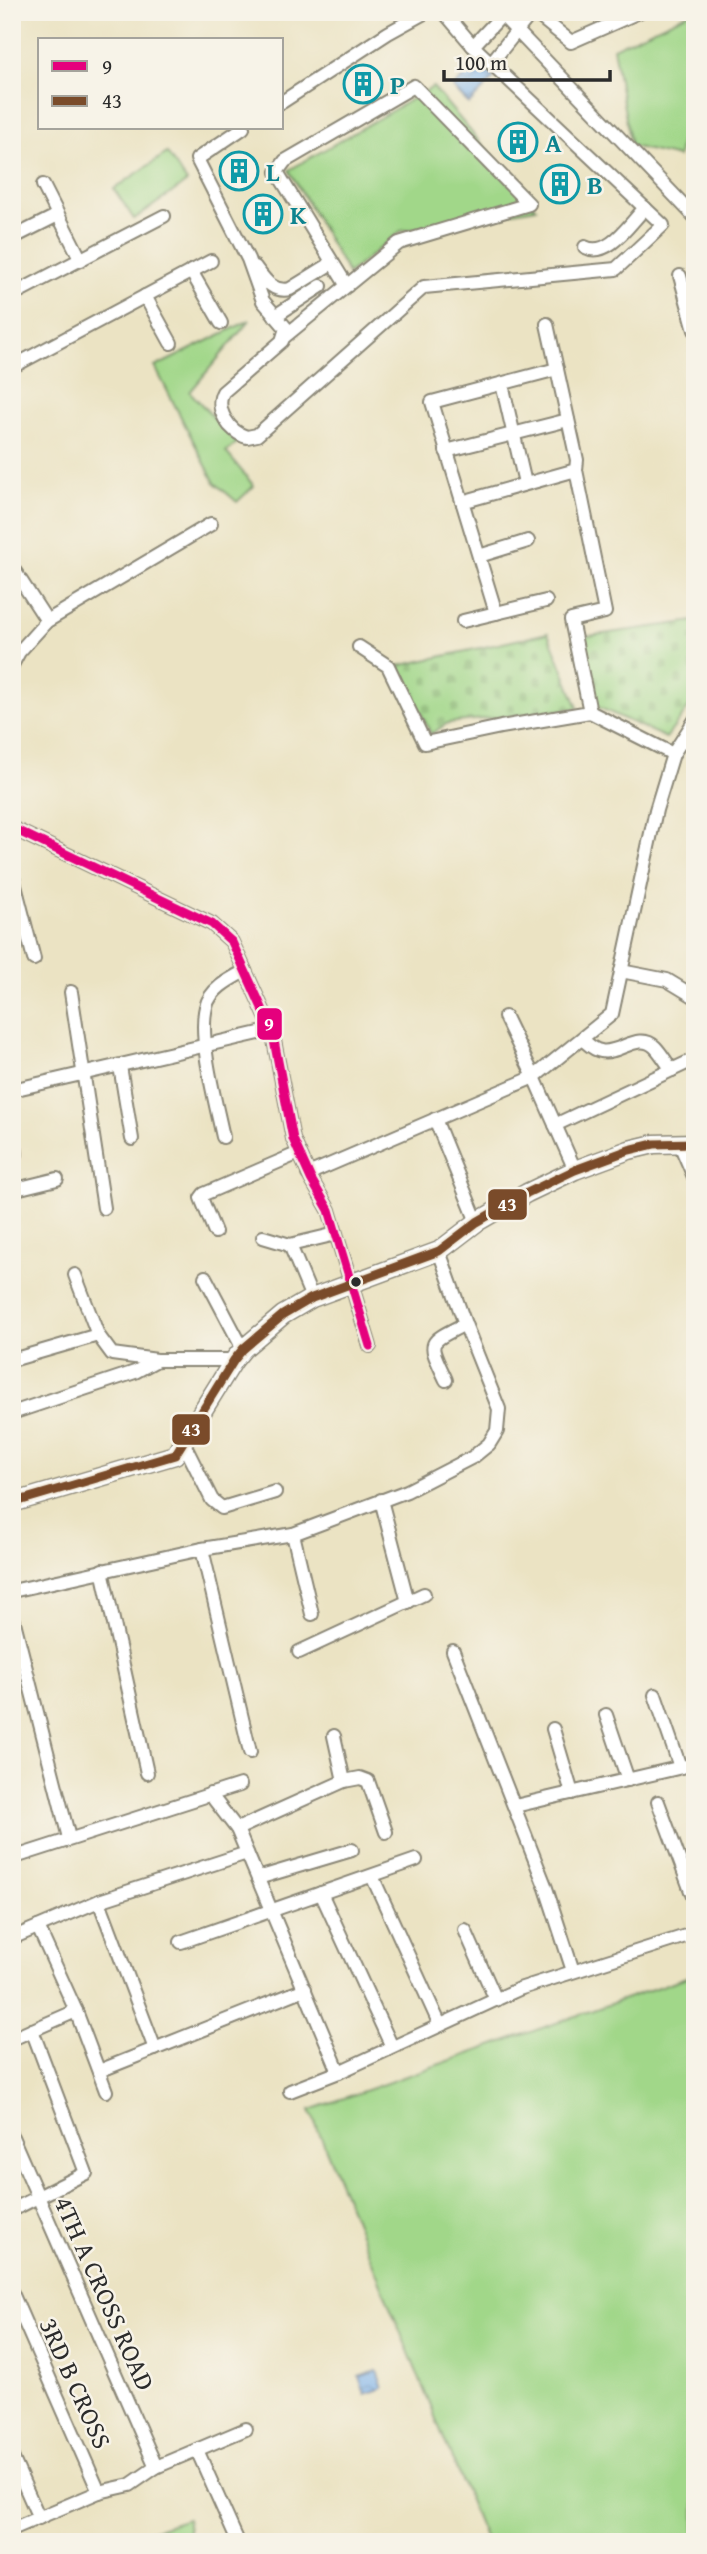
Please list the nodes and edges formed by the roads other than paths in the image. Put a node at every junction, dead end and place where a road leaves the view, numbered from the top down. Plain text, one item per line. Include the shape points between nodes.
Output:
1 (426, 12) edge
2 (444, 12) edge
3 (533, 12) edge
4 (639, 12) edge
5 (502, 13) edge
6 (518, 30) junction
7 (473, 46) junction
8 (491, 63) junction
9 (284, 102) edge
10 (240, 130) edge
11 (43, 185) dead end
12 (645, 208) junction
13 (58, 215) junction
14 (164, 216) dead end
15 (695, 217) edge
16 (12, 239) edge
17 (584, 247) dead end
18 (248, 259) junction
19 (81, 260) junction
20 (211, 261) dead end
21 (332, 263) junction
22 (191, 271) junction
23 (680, 276) dead end
24 (321, 286) dead end
25 (347, 286) junction
26 (12, 295) edge
27 (145, 296) junction
28 (275, 316) junction
29 (221, 323) dead end
30 (547, 324) dead end
31 (695, 330) edge
32 (284, 337) junction
33 (171, 343) dead end
34 (12, 367) edge
35 (557, 369) junction
36 (502, 384) junction
37 (568, 420) junction
38 (513, 434) junction
39 (446, 451) junction
40 (576, 470) junction
41 (525, 483) junction
42 (462, 502) junction
43 (211, 524) dead end
44 (528, 541) dead end
45 (479, 556) junction
46 (12, 567) edge
47 (546, 601) dead end
48 (496, 612) junction
49 (47, 621) junction
50 (463, 621) dead end
51 (359, 647) dead end
52 (12, 665) edge
53 (590, 712) junction
54 (695, 720) edge
55 (673, 754) junction
56 (13, 830) edge
57 (12, 874) edge
58 (34, 959) dead end
59 (245, 971) junction
60 (621, 971) junction
61 (71, 992) dead end
62 (695, 997) edge
63 (505, 1017) dead end
64 (272, 1030) junction
65 (582, 1039) junction
66 (205, 1046) junction
67 (695, 1059) edge
68 (120, 1066) junction
69 (672, 1070) junction
70 (84, 1074) junction
71 (534, 1077) junction
72 (12, 1090) edge
73 (435, 1119) junction
74 (12, 1125) edge
75 (555, 1125) junction
76 (223, 1137) dead end
77 (132, 1139) dead end
78 (687, 1143) edge
79 (299, 1153) junction
80 (16, 1154) dead end
81 (575, 1170) junction
82 (308, 1174) junction
83 (57, 1180) dead end
84 (695, 1180) edge
85 (12, 1191) edge
86 (104, 1208) dead end
87 (477, 1222) junction
88 (215, 1232) dead end
89 (336, 1234) junction
90 (263, 1237) dead end
91 (290, 1245) junction
92 (439, 1251) junction
93 (75, 1275) dead end
94 (205, 1277) dead end
95 (351, 1284) junction
96 (312, 1298) junction
97 (465, 1324) junction
98 (98, 1335) junction
99 (370, 1346) dead end
100 (239, 1354) junction
101 (12, 1360) edge
102 (157, 1360) junction
103 (446, 1380) dead end
104 (12, 1413) edge
105 (183, 1442) junction
106 (275, 1492) dead end
107 (381, 1500) junction
108 (12, 1503) edge
109 (293, 1534) junction
110 (202, 1549) junction
111 (102, 1570) junction
112 (12, 1591) edge
113 (424, 1594) dead end
114 (408, 1602) junction
115 (12, 1614) edge
116 (312, 1614) dead end
117 (453, 1651) dead end
118 (299, 1652) dead end
119 (655, 1695) dead end
120 (606, 1714) dead end
121 (554, 1729) dead end
122 (334, 1736) dead end
123 (250, 1752) dead end
124 (695, 1763) edge
125 (680, 1767) junction
126 (147, 1773) dead end
127 (628, 1780) junction
128 (344, 1781) junction
129 (240, 1785) dead end
130 (572, 1793) junction
131 (210, 1794) junction
132 (657, 1801) dead end
133 (515, 1806) junction
134 (237, 1829) junction
135 (386, 1832) dead end
136 (69, 1838) junction
137 (352, 1850) dead end
138 (247, 1853) junction
139 (12, 1858) edge
140 (416, 1860) dead end
141 (373, 1876) junction
142 (258, 1878) junction
143 (321, 1893) junction
144 (99, 1901) junction
145 (695, 1902) edge
146 (271, 1909) junction
147 (38, 1927) junction
148 (465, 1930) dead end
149 (695, 1933) edge
150 (12, 1938) edge
151 (181, 1942) dead end
152 (573, 1971) junction
153 (305, 1989) junction
154 (496, 2000) junction
155 (76, 2011) junction
156 (440, 2025) junction
157 (32, 2030) junction
158 (12, 2039) edge
159 (392, 2047) junction
160 (155, 2049) junction
161 (99, 2071) junction
162 (339, 2072) junction
163 (106, 2091) dead end
164 (290, 2091) dead end
165 (12, 2137) edge
166 (39, 2199) junction
167 (12, 2210) edge
168 (12, 2292) edge
169 (246, 2429) dead end
170 (197, 2450) junction
171 (12, 2457) edge
172 (156, 2467) junction
173 (99, 2492) junction
174 (39, 2518) junction
175 (12, 2529) edge
176 (238, 2542) edge

1 - 9 street
2 - 7 street
3 - 4 street via 570,42
3 - 6 street
5 - 6 street
5 - 7 street
6 - 8 street
6 - 15 street
7 - 8 street
8 - 12 street
10 - 18 street via 197,159
11 - 13 street
12 - 17 street via 604,248
12 - 32 street via 663,225 615,269 424,287 257,435 244,437 220,410 220,398
13 - 16 street
13 - 19 street
14 - 19 street
18 - 21 street via 267,283 282,291
18 - 28 street via 263,301
19 - 26 street
20 - 22 street
21 - 25 street
21 - 25 street via 277,172 285,161 414,86 529,204 399,243
22 - 27 street
22 - 29 street
23 - 31 street
24 - 28 street
25 - 32 street
27 - 33 street
27 - 34 street
28 - 32 street via 286,328
30 - 35 street
35 - 36 street
35 - 37 street
36 - 38 street
36 - 39 street via 432,402
37 - 38 street
37 - 40 street
38 - 39 street
38 - 41 street
39 - 42 street
40 - 41 street
40 - 53 street via 605,612 571,620
41 - 42 street
42 - 45 street
43 - 49 street
44 - 45 street
45 - 48 street
46 - 49 street
47 - 48 street
48 - 50 street
49 - 52 street
51 - 53 street via 388,666 425,743
53 - 55 street
54 - 55 street
55 - 60 street
56 - 59 street via 212,924 232,942
57 - 58 street
59 - 64 street
59 - 66 street via 224,982 205,1006
60 - 62 street via 667,980
60 - 65 street via 612,1014
61 - 70 street
63 - 71 street
64 - 66 street
64 - 79 street
65 - 69 street via 608,1052 635,1042 649,1043
65 - 71 street
66 - 68 street
66 - 76 street
67 - 69 street
68 - 70 street
68 - 77 street
69 - 75 street
70 - 72 street
70 - 86 street
71 - 73 street
71 - 75 street
73 - 82 street
73 - 87 street
74 - 80 street
75 - 81 street
78 - 81 main road via 653,1144
78 - 84 street
79 - 82 street
79 - 88 street via 204,1194 202,1206
81 - 87 main road
82 - 89 street via 329,1210
83 - 85 street
87 - 92 main road
89 - 91 street
89 - 95 street
90 - 91 street
91 - 96 street
92 - 95 main road
92 - 97 street
93 - 98 street
94 - 100 street
95 - 96 main road
95 - 99 street
96 - 100 main road via 283,1315
97 - 103 street via 433,1343
97 - 107 street via 499,1409 497,1432 473,1457
98 - 101 street
98 - 102 street via 112,1353
100 - 102 street
100 - 105 main road
102 - 104 street via 135,1372
105 - 106 street via 212,1500 222,1508
105 - 108 main road via 175,1455
107 - 109 street
107 - 114 street
109 - 110 street
109 - 116 street
110 - 111 street
110 - 123 street
111 - 112 street
111 - 126 street
113 - 114 street
114 - 118 street
115 - 136 street
117 - 133 street
119 - 125 street
120 - 127 street
121 - 130 street
122 - 128 street
124 - 125 street
125 - 127 street
127 - 130 street
128 - 134 street
128 - 135 street via 369,1781
129 - 131 street
130 - 133 street
131 - 134 street
131 - 136 street
132 - 145 street
133 - 152 street
134 - 138 street
136 - 139 street
137 - 142 street
138 - 142 street
138 - 144 street
140 - 141 street
141 - 143 street
141 - 156 street
142 - 146 street
143 - 146 street
143 - 159 street
144 - 147 street
144 - 160 street
146 - 151 street
146 - 153 street
147 - 150 street
147 - 155 street
148 - 154 street
149 - 152 street
152 - 154 street
153 - 160 street
153 - 162 street
154 - 156 street
155 - 157 street
155 - 161 street
156 - 159 street
157 - 158 street
157 - 166 street via 86,2173
159 - 162 street
160 - 161 street
161 - 163 street
162 - 164 street
165 - 166 street, 4TH A CROSS ROAD
166 - 167 street
166 - 172 street, 4TH A CROSS ROAD
168 - 173 street, 3RD B CROSS
169 - 170 street
170 - 172 street
170 - 176 street
171 - 174 street
172 - 173 street via 130,2485
173 - 174 street
174 - 175 street

